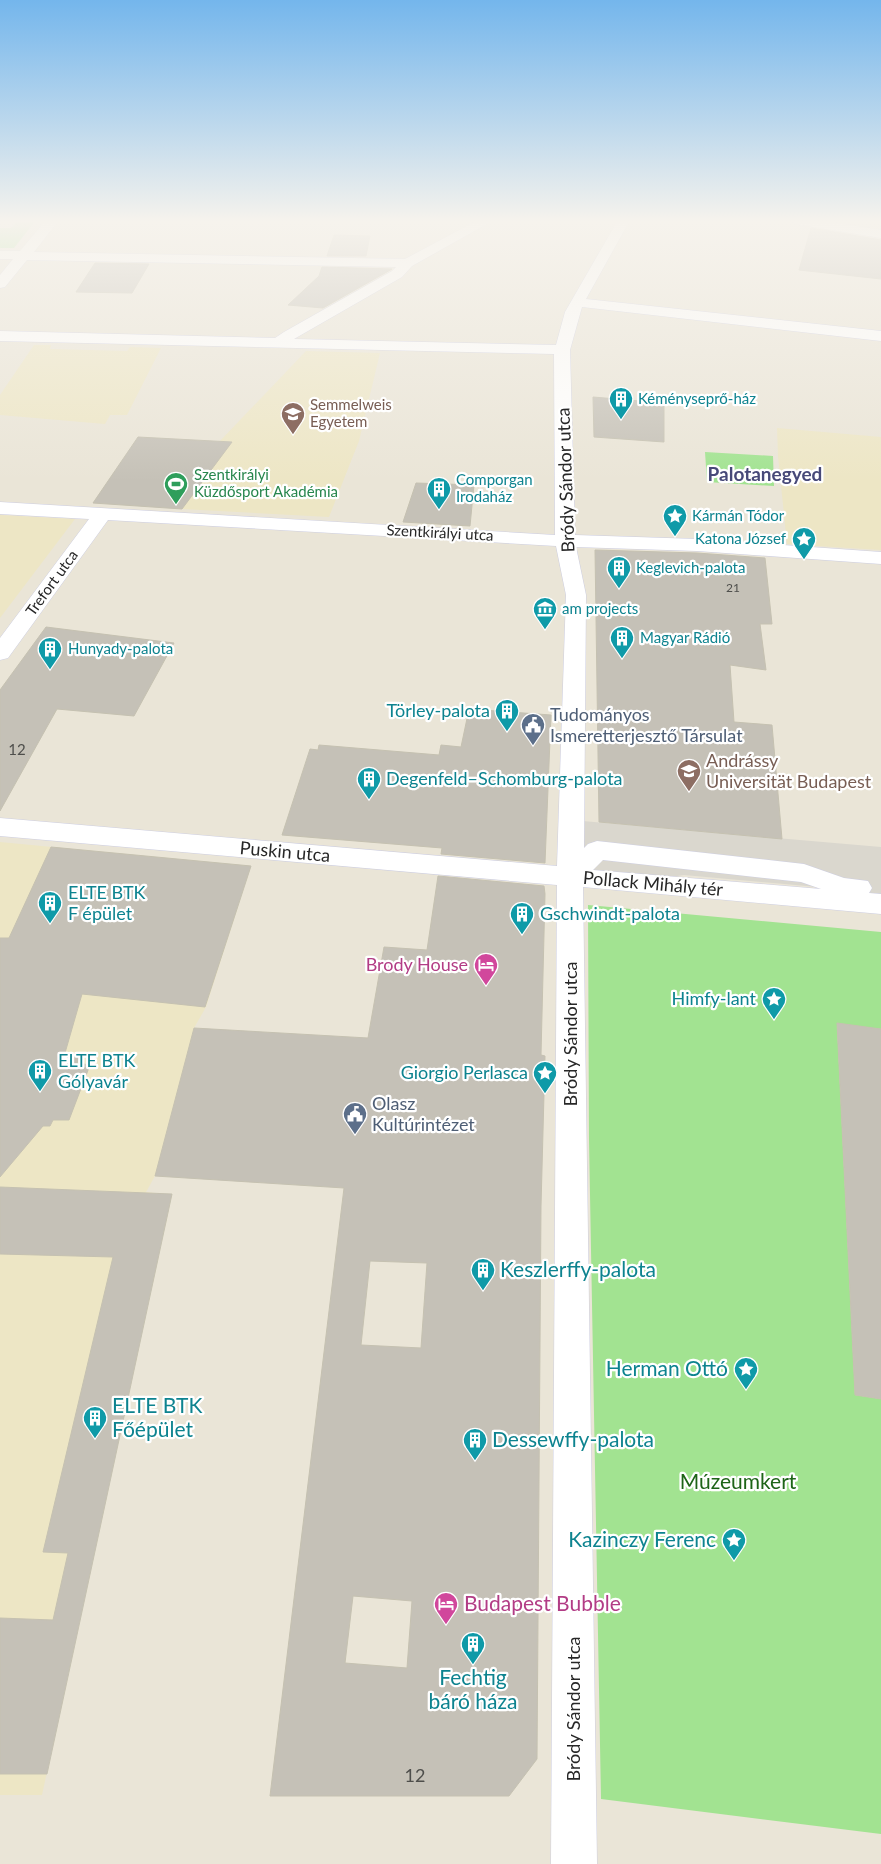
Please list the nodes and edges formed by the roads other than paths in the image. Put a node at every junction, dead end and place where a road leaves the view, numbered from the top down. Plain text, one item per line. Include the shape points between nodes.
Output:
1 (339, 307) edge
2 (575, 307) edge
3 (622, 307) edge
4 (0, 336) edge
5 (881, 336) edge
6 (279, 343) junction
7 (562, 350) junction
8 (0, 508) edge
9 (103, 513) junction
10 (565, 540) junction
11 (881, 558) edge
12 (0, 653) edge
13 (0, 827) edge
14 (570, 877) junction
15 (881, 890) edge
16 (881, 904) edge
17 (574, 1864) edge

1 - 6 street
2 - 7 street, Bródy Sándor utca
3 - 5 street
4 - 6 street
6 - 7 street
7 - 10 street, Bródy Sándor utca
8 - 9 street, Szentkirályi utca
9 - 10 street, Szentkirályi utca
9 - 12 street, Trefort utca
10 - 11 street, Szentkirályi utca via 697,545
10 - 14 street, Bródy Sándor utca via 576,595
13 - 14 street, Puskin utca
14 - 15 street, Pollack Mihály tér via 597,850 804,873 842,887
14 - 16 street, Pollack Mihály tér
14 - 17 street, Bródy Sándor utca

